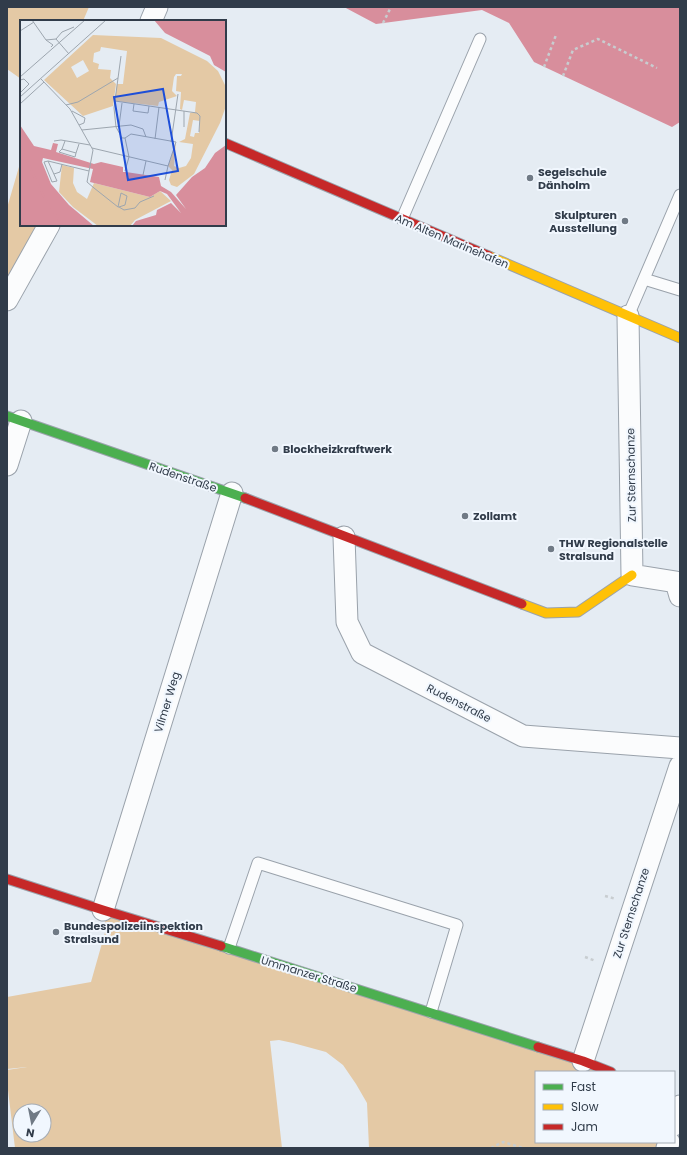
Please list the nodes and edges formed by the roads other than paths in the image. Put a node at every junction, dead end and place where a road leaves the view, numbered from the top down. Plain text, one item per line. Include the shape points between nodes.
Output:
1 (157, 7) edge
2 (151, 20) edge
3 (480, 39) dead end
4 (226, 144) edge
5 (680, 195) edge
6 (402, 219) junction
7 (48, 226) edge
8 (644, 279) junction
9 (680, 290) edge
10 (7, 300) edge
11 (628, 316) junction
12 (680, 338) edge
13 (14, 418) edge
14 (7, 465) edge
15 (232, 494) junction
16 (344, 537) junction
17 (632, 575) junction
18 (680, 596) edge
19 (680, 748) edge
20 (680, 766) edge
21 (7, 879) edge
22 (103, 910) junction
23 (229, 948) junction
24 (431, 1012) junction
25 (583, 1061) junction
26 (608, 1071) edge
27 (680, 1106) edge
28 (675, 1122) edge

1 - 2 street
3 - 6 lane
4 - 6 street, Am Alten Marinehafen
5 - 8 lane
6 - 11 street, Am Alten Marinehafen
7 - 10 street
8 - 9 lane
8 - 11 lane
11 - 12 street, Am Alten Marinehafen
11 - 17 street, Zur Sternschanze
13 - 14 street
13 - 15 street, Rudenstraße
15 - 16 street, Rudenstraße
15 - 22 street, Vilmer Weg
16 - 17 street, Rudenstraße via 546,613 578,612
16 - 19 street, Rudenstraße via 347,622 362,653 523,736
17 - 18 street via 676,582
20 - 25 street, Zur Sternschanze
21 - 22 street, Ummanzer Straße
22 - 23 street, Ummanzer Straße
23 - 24 street, Ummanzer Straße
23 - 24 lane via 258,863 457,925
24 - 25 street, Ummanzer Straße
25 - 26 street, Ummanzer Straße
27 - 28 street

